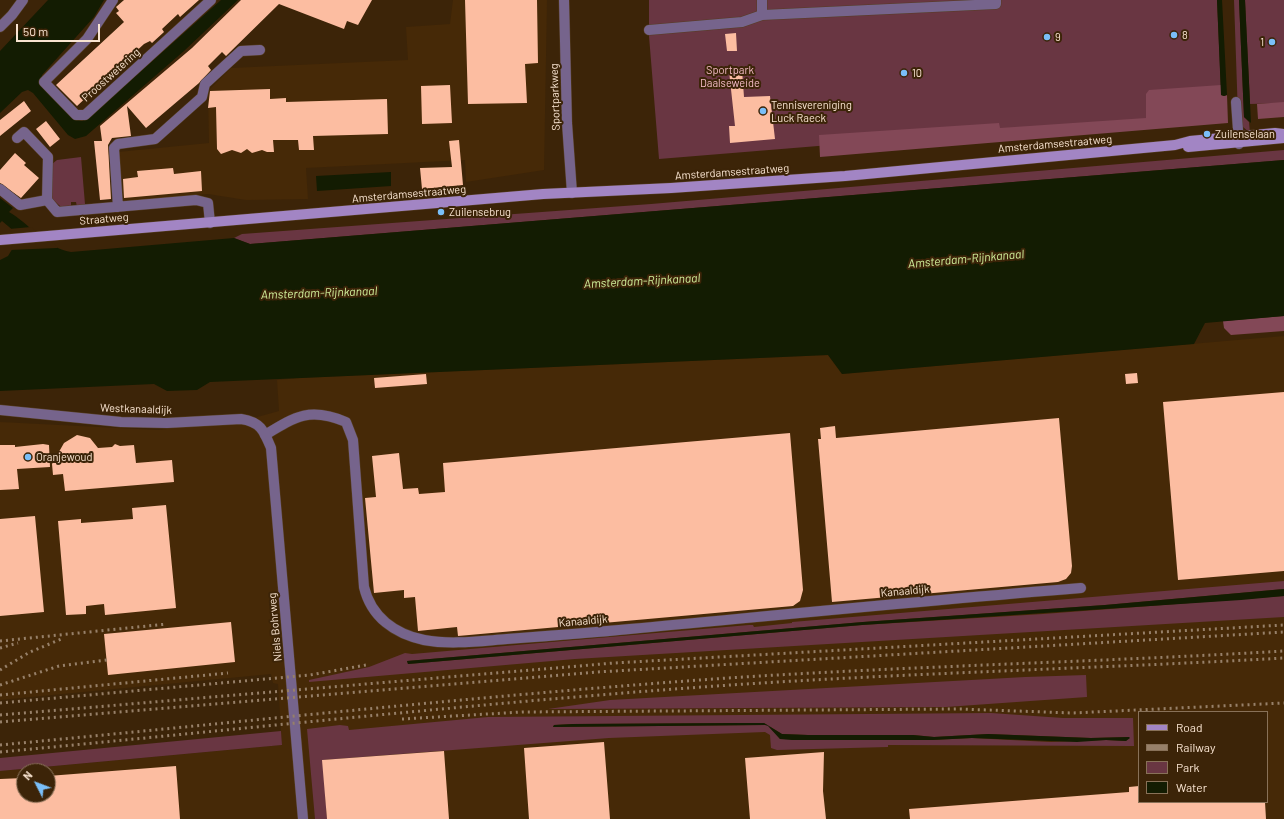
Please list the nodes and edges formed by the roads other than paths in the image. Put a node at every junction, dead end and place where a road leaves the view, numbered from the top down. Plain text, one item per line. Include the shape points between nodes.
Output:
1 (23, 0) edge
2 (113, 0) edge
3 (211, 0) edge
4 (564, 0) edge
5 (762, 0) edge
6 (996, 0) edge
7 (762, 15) junction
8 (0, 27) edge
9 (649, 30) dead end
10 (260, 50) dead end
11 (1236, 102) dead end
12 (1284, 134) edge
13 (17, 138) dead end
14 (1284, 138) edge
15 (1238, 140) junction
16 (0, 189) edge
17 (572, 193) junction
18 (46, 200) junction
19 (118, 207) junction
20 (291, 216) joint
21 (210, 223) junction
22 (0, 240) edge
23 (0, 410) edge
24 (265, 435) junction
25 (1081, 588) dead end
26 (303, 819) edge

1 - 8 street
2 - 3 street, Proostwetering via 87,39 44,82 76,115 85,115
4 - 17 street, Sportparkweg via 567,123
5 - 7 street
6 - 7 street via 996,4
7 - 9 street via 742,22
10 - 19 street via 241,51 205,84 202,97 155,139 118,144 114,148
11 - 15 street
12 - 15 main road, Amsterdamsestraatweg
13 - 18 street via 24,132 48,157
14 - 15 main road, Amsterdamsestraatweg
15 - 17 main road, Amsterdamsestraatweg via 1189,148 1175,145 845,176
16 - 18 street via 20,205
17 - 20 main road, Amsterdamsestraatweg
18 - 19 street, Straatweg via 57,212
19 - 21 street, Straatweg via 196,200 208,204
20 - 21 main road, Straatweg
21 - 22 main road, Straatweg
23 - 24 street, Westkanaaldijk via 121,422 166,423 241,419 260,426
24 - 25 street, Kanaaldijk via 292,418 315,414 346,422 353,440 367,601 393,629 425,640 458,642 565,635
24 - 26 street, Niels Bohrweg via 271,448

